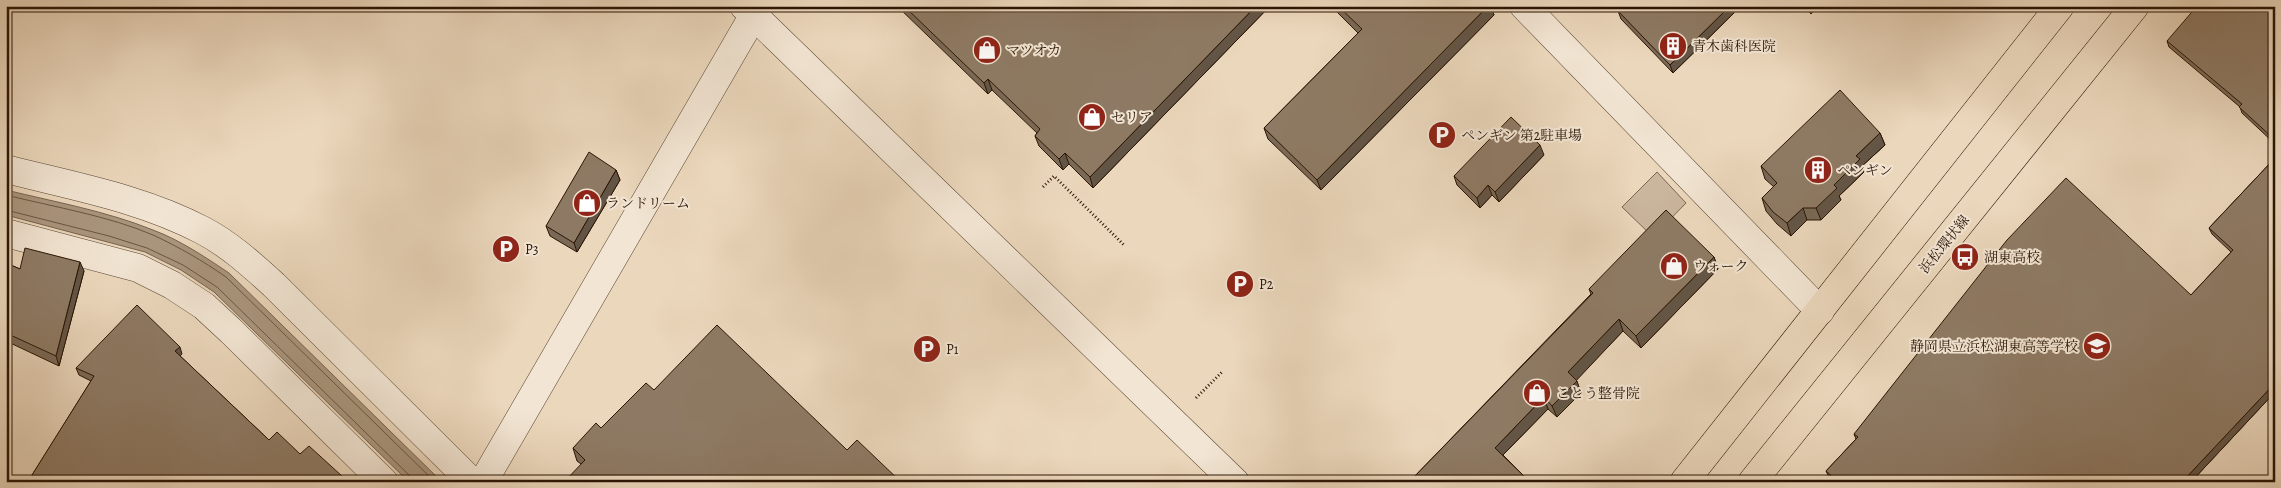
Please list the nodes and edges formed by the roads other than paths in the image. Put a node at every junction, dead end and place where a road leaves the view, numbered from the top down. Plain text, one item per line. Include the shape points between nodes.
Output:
1 (1524, 6) edge
2 (2060, 6) edge
3 (2135, 6) edge
4 (752, 9) edge
5 (6, 169) edge
6 (6, 233) edge
7 (1820, 311) junction
8 (384, 482) edge
9 (472, 482) edge
10 (482, 482) edge
11 (1235, 482) edge
12 (1684, 482) edge
13 (1752, 482) edge

1 - 7 street
2 - 7 main road
3 - 13 main road, 浜松環状線
4 - 10 street
4 - 11 street
5 - 9 street via 162,211 203,231 242,256
6 - 8 street via 138,268 204,306
7 - 12 main road

